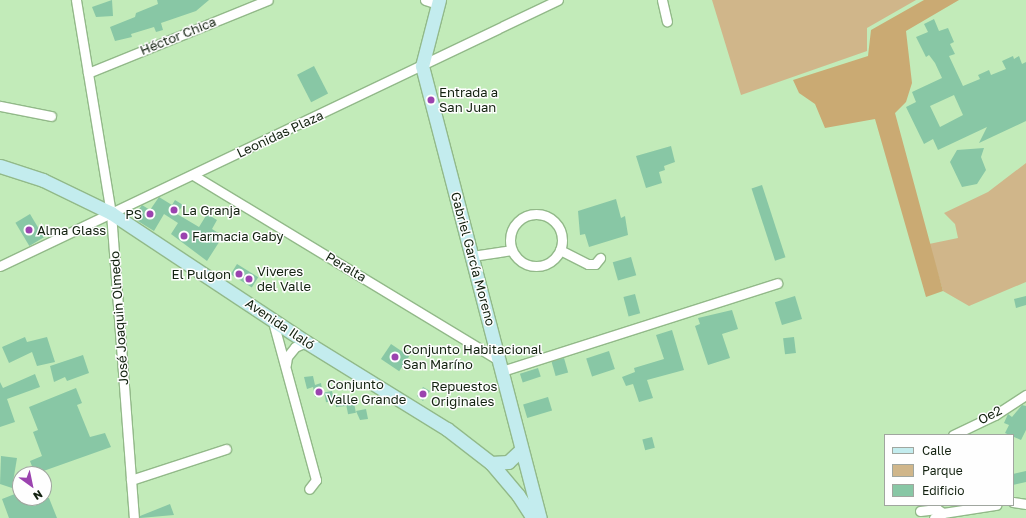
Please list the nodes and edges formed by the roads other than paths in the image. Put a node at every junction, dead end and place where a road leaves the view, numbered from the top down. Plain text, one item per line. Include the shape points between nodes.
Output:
1 (76, 0) edge
2 (268, 0) edge
3 (425, 0) edge
4 (558, 0) edge
5 (662, 0) edge
6 (438, 2) edge
7 (667, 21) dead end
8 (422, 66) junction
9 (88, 73) junction
10 (0, 106) edge
11 (51, 116) dead end
12 (0, 166) edge
13 (193, 175) junction
14 (111, 213) junction
15 (512, 250) junction
16 (560, 250) junction
17 (472, 256) junction
18 (600, 258) dead end
19 (0, 266) edge
20 (778, 283) dead end
21 (272, 318) junction
22 (306, 342) junction
23 (286, 365) junction
24 (501, 365) junction
25 (1026, 395) edge
26 (955, 434) edge
27 (226, 449) dead end
28 (521, 450) junction
29 (490, 463) junction
30 (131, 480) junction
31 (308, 489) dead end
32 (989, 506) edge
33 (920, 511) edge
34 (943, 513) junction
35 (134, 518) edge
36 (533, 518) edge
37 (540, 518) edge
38 (934, 518) edge

1 - 9 street, José Joaquin Olmedo
2 - 9 street, Héctor Chica
3 - 6 street
4 - 8 street, Leonidas Plaza
5 - 7 street
6 - 8 main road, Gabriel García Moreno
8 - 13 street, Leonidas Plaza
8 - 17 main road, Gabriel García Moreno
9 - 14 street, José Joaquin Olmedo
10 - 11 street
12 - 14 main road, Avenida Ilaló via 43,180
13 - 14 street, Leonidas Plaza
13 - 24 street, Peralta
14 - 19 street, Leonidas Plaza
14 - 21 main road, Avenida Ilaló
14 - 30 street, José Joaquin Olmedo
15 - 16 street via 517,258 533,266 550,261
15 - 16 street via 511,231 523,217 532,214 550,217 557,223 562,241
15 - 17 street
16 - 18 street via 588,264 595,264
17 - 24 main road, Gabriel García Moreno
20 - 24 street
21 - 22 main road, Avenida Ilaló
21 - 23 street
22 - 23 street via 291,352
22 - 29 main road, Avenida Ilaló via 447,429
23 - 31 street via 316,480
24 - 28 main road, Gabriel García Moreno
25 - 26 street, Oe2 via 995,415
27 - 30 street
28 - 29 main road via 508,462
28 - 37 main road, Gabriel García Moreno
29 - 36 main road, Avenida Ilaló via 518,495
30 - 35 street, José Joaquin Olmedo
32 - 34 street
33 - 34 street via 937,509
34 - 38 street

